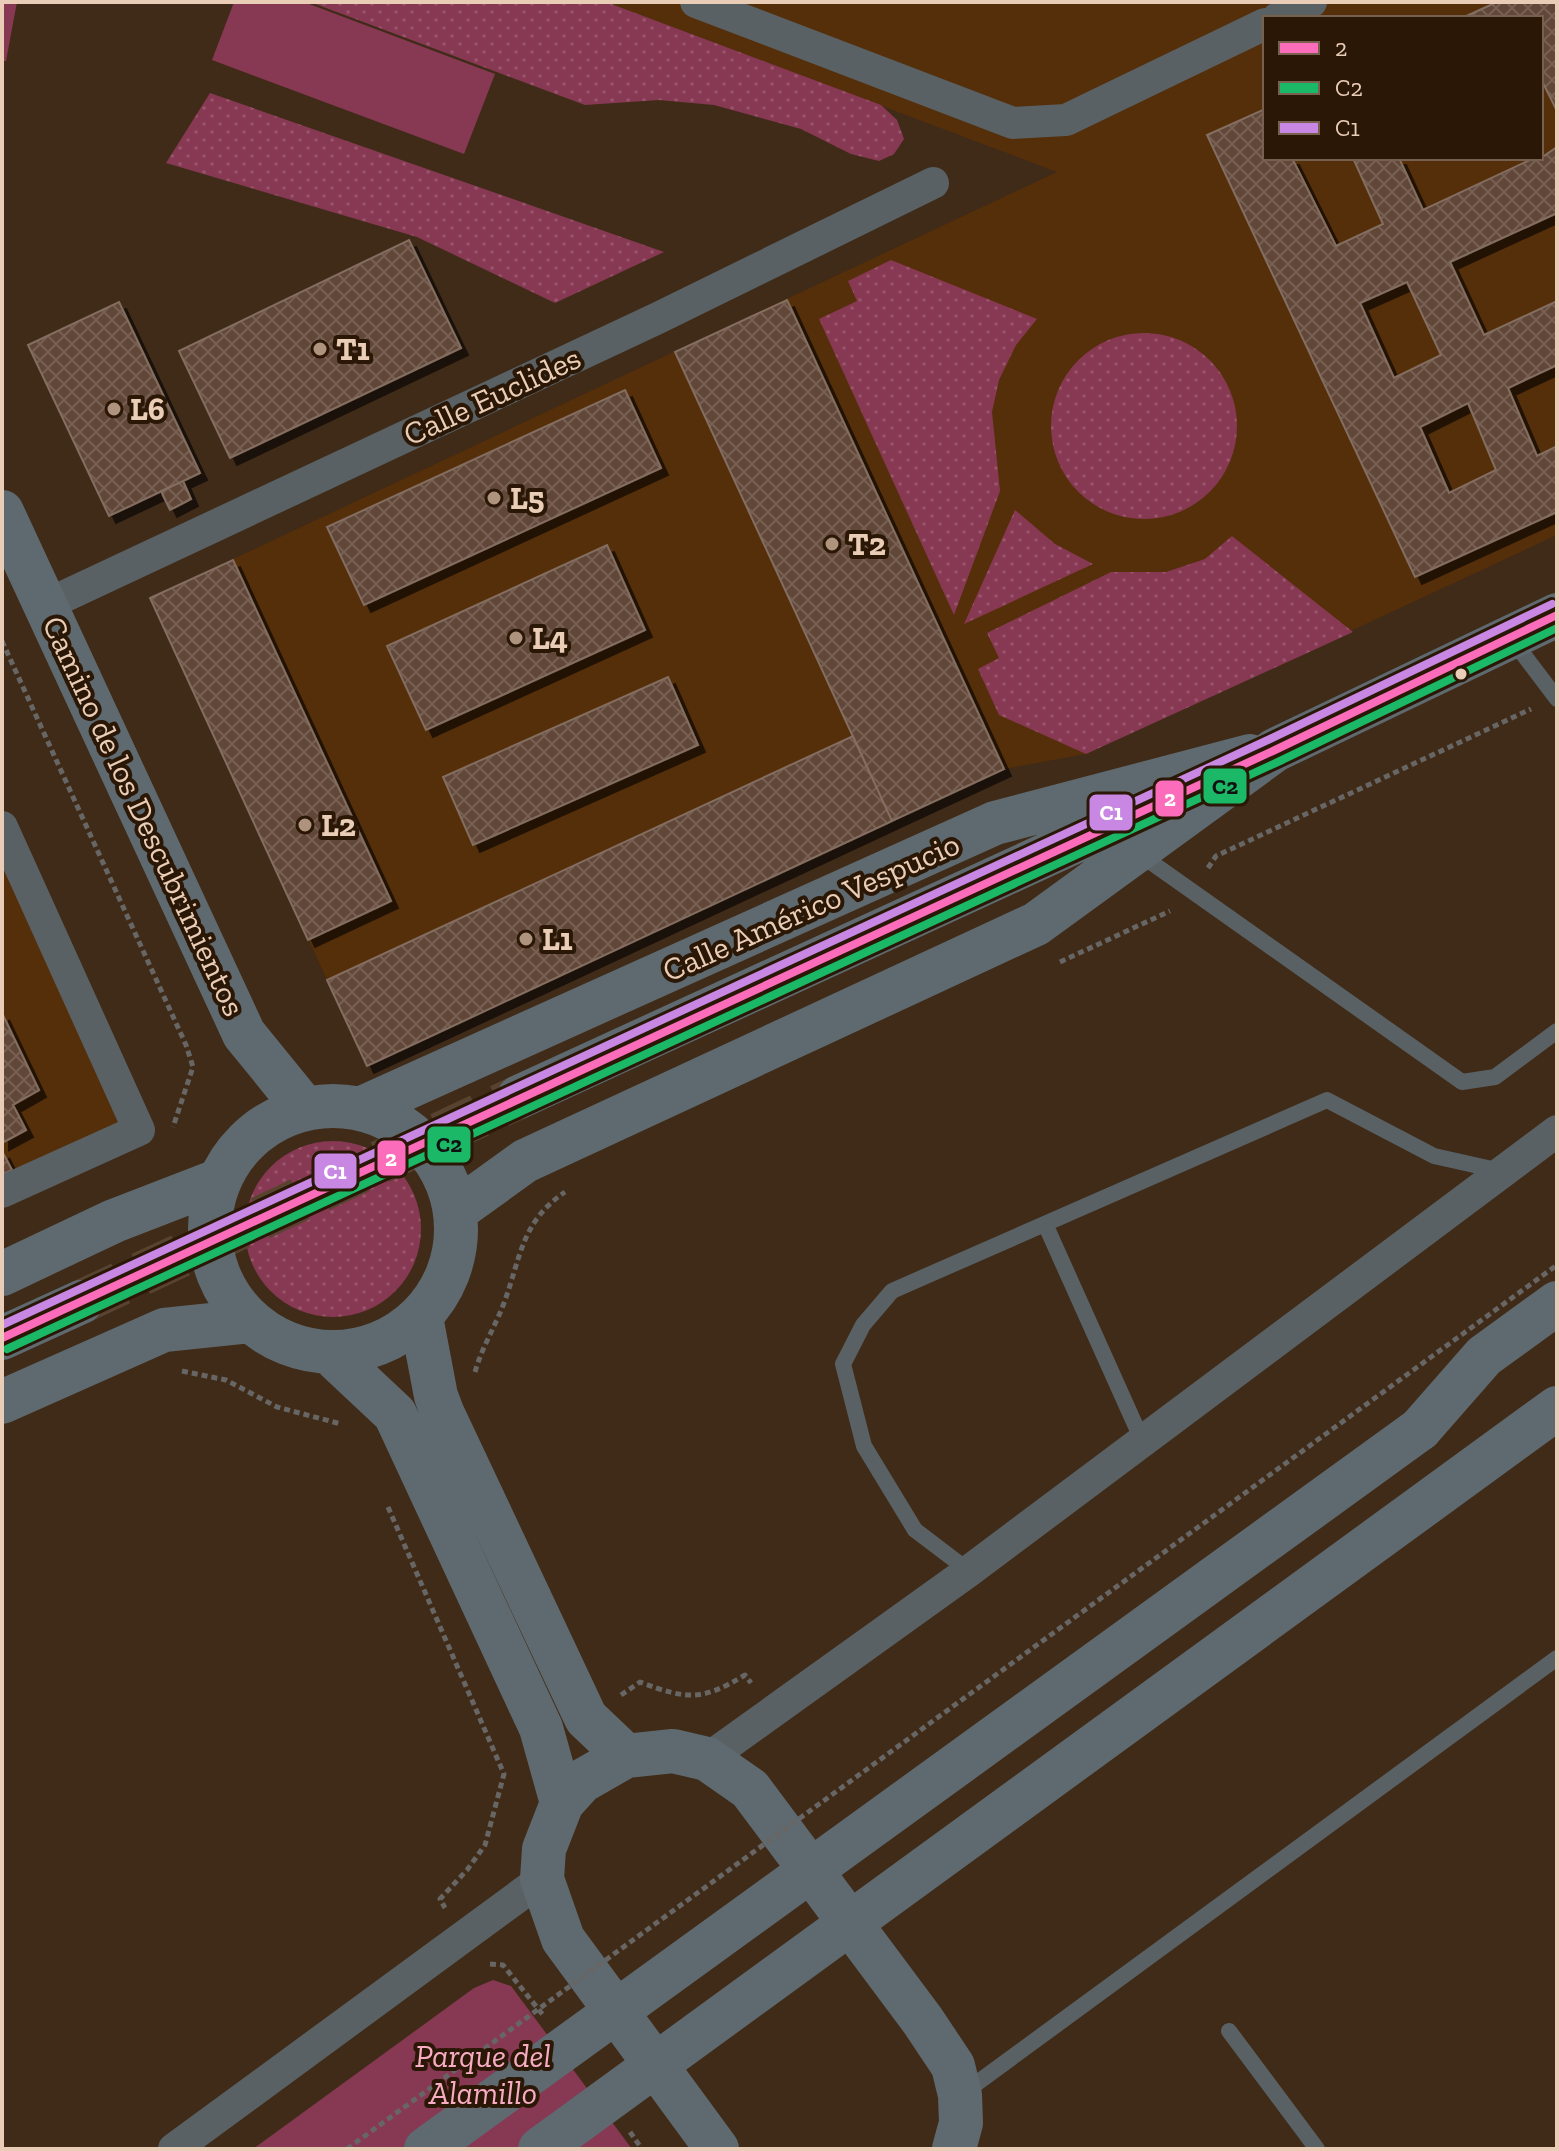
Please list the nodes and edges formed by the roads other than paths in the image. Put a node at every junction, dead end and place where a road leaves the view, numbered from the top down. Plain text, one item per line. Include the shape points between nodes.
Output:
1 (696, 2) edge
2 (1311, 2) edge
3 (1282, 16) edge
4 (1263, 25) edge
5 (933, 183) dead end
6 (2, 512) edge
7 (48, 604) junction
8 (1557, 615) edge
9 (1510, 637) junction
10 (1557, 699) edge
11 (1275, 750) junction
12 (2, 827) edge
13 (1136, 851) junction
14 (1557, 1031) edge
15 (519, 1097) tunnel mouth
16 (362, 1108) junction
17 (305, 1109) junction
18 (1557, 1131) edge
19 (1502, 1171) junction
20 (220, 1180) junction
21 (2, 1192) edge
22 (457, 1210) junction
23 (1046, 1226) junction
24 (2, 1274) edge
25 (81, 1302) tunnel mouth
26 (1557, 1303) edge
27 (421, 1317) junction
28 (250, 1321) junction
29 (2, 1338) edge
30 (1557, 1338) edge
31 (330, 1353) junction
32 (2, 1402) edge
33 (1557, 1408) edge
34 (1420, 1429) junction
35 (1142, 1440) junction
36 (969, 1571) junction
37 (1557, 1658) edge
38 (626, 1756) junction
39 (707, 1759) junction
40 (562, 1803) junction
41 (542, 1879) junction
42 (1229, 2031) dead end
43 (960, 2095) junction
44 (958, 2146) edge
45 (174, 2149) edge
46 (426, 2149) edge
47 (540, 2149) edge
48 (717, 2149) edge
49 (1317, 2149) edge

1 - 4 street via 1013,123 1066,120
2 - 3 street
5 - 7 street, Calle Euclides
6 - 7 street, Camino de los Descubrimientos
7 - 17 street, Camino de los Descubrimientos via 244,1034
8 - 9 street, Calle Américo Vespucio
9 - 10 lane
9 - 11 street, Calle Américo Vespucio
11 - 13 street, Calle Américo Vespucio
11 - 15 street
11 - 16 street, Calle Américo Vespucio via 995,823
12 - 21 street via 139,1130
13 - 14 lane via 1462,1082 1495,1077
13 - 22 street, Calle Américo Vespucio via 1036,924 525,1161
16 - 17 street
16 - 22 street via 407,1129 440,1165
17 - 20 street via 260,1131 241,1147
18 - 19 street
19 - 23 lane via 1434,1156 1327,1100
19 - 35 street
20 - 24 street via 114,1221
20 - 28 street via 211,1217 212,1255 226,1291
22 - 27 street via 456,1249 444,1286
23 - 35 lane
23 - 36 lane via 892,1291 863,1325 843,1364 864,1446 915,1530
25 - 29 street
26 - 34 street via 1484,1356
27 - 31 street via 379,1344
27 - 38 street via 442,1412 586,1718
28 - 31 street via 287,1344
28 - 32 street via 164,1330
30 - 34 street
31 - 40 street via 395,1414 541,1728
33 - 47 street, bridge
34 - 46 street, bridge
35 - 36 street
36 - 39 street
37 - 43 lane
38 - 39 street via 673,1751
38 - 40 street via 582,1781
39 - 43 street via 750,1789 923,2021 953,2066
40 - 41 street via 544,1849
41 - 45 street
41 - 48 street via 563,1939
42 - 49 lane
43 - 44 street

